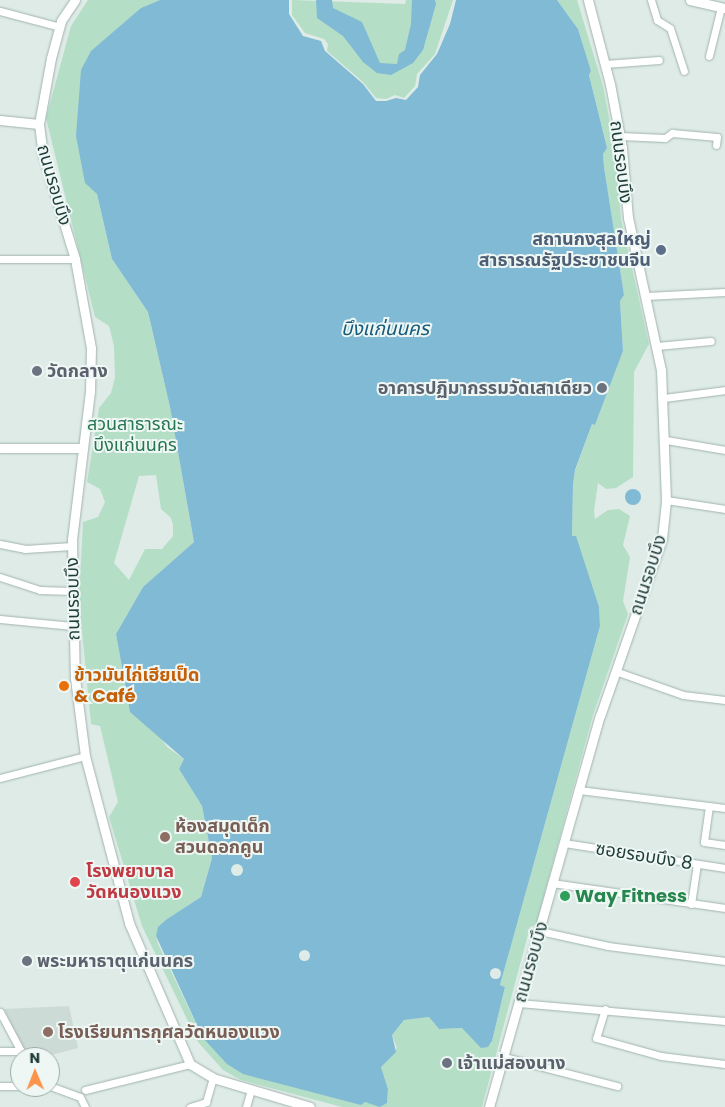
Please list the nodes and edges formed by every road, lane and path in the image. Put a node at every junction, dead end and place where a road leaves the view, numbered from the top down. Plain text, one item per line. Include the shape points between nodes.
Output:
1 (75, 0) edge
2 (589, 0) edge
3 (651, 0) edge
4 (690, 0) edge
5 (723, 8) edge
6 (0, 11) edge
7 (60, 27) junction
8 (709, 56) dead end
9 (659, 60) dead end
10 (605, 64) junction
11 (684, 71) dead end
12 (0, 120) edge
13 (40, 124) junction
14 (620, 136) junction
15 (716, 145) dead end
16 (0, 259) edge
17 (75, 259) junction
18 (725, 292) edge
19 (646, 296) junction
20 (710, 341) dead end
21 (657, 346) junction
22 (725, 390) edge
23 (664, 398) junction
24 (666, 440) junction
25 (0, 448) edge
26 (83, 448) junction
27 (725, 450) edge
28 (666, 500) junction
29 (725, 509) edge
30 (0, 544) edge
31 (72, 546) junction
32 (0, 577) edge
33 (72, 591) junction
34 (0, 619) edge
35 (73, 626) junction
36 (615, 671) junction
37 (725, 700) edge
38 (86, 756) junction
39 (1, 776) edge
40 (579, 790) junction
41 (709, 806) junction
42 (725, 808) edge
43 (564, 843) junction
44 (725, 845) edge
45 (697, 864) junction
46 (725, 868) edge
47 (552, 883) junction
48 (691, 904) junction
49 (725, 908) edge
50 (540, 931) junction
51 (725, 961) edge
52 (519, 1003) junction
53 (605, 1009) junction
54 (0, 1012) edge
55 (725, 1021) edge
56 (18, 1047) edge
57 (504, 1056) junction
58 (717, 1062) junction
59 (190, 1064) junction
60 (725, 1064) edge
61 (725, 1070) edge
62 (213, 1078) junction
63 (617, 1086) dead end
64 (60, 1090) edge
65 (85, 1090) dead end
66 (251, 1090) junction
67 (85, 1107) edge
68 (190, 1107) edge
69 (246, 1107) edge
70 (309, 1107) edge
71 (489, 1107) edge

1 - 7 street, ถนนรอบบึง
2 - 10 street, ถนนรอบบึง
3 - 11 street via 657,20 670,28
4 - 5 street
5 - 8 street
6 - 7 street
7 - 13 street, ถนนรอบบึง
9 - 10 street
10 - 14 street, ถนนรอบบึง
12 - 13 street
13 - 17 street, ถนนรอบบึง via 43,155
14 - 15 street via 665,138 672,134 717,137
14 - 19 street, ถนนรอบบึง via 628,218
16 - 17 street
17 - 26 street, ถนนรอบบึง via 91,348
18 - 19 street
19 - 21 street, ถนนรอบบึง
20 - 21 street
21 - 23 street, ถนนรอบบึง
22 - 23 street
23 - 24 street, ถนนรอบบึง
24 - 27 street
24 - 28 street, ถนนรอบบึง
25 - 26 street
26 - 31 street, ถนนรอบบึง
28 - 29 street
28 - 36 street, ถนนรอบบึง via 662,540
30 - 31 street via 25,549
31 - 33 street, ถนนรอบบึง
32 - 33 street via 40,590
33 - 35 street, ถนนรอบบึง
34 - 35 street
35 - 38 street, ถนนรอบบึง via 75,678
36 - 37 street via 683,695
36 - 40 street, ถนนรอบบึง
38 - 39 street
38 - 59 street, ถนนรอบบึง via 129,923
40 - 41 street
40 - 43 street, ถนนรอบบึง
41 - 42 street
41 - 44 street via 704,842
43 - 45 street, ซอยรอบบึง 8
43 - 47 street, ถนนรอบบึง
45 - 46 street, ซอยรอบบึง 8
45 - 48 street
47 - 48 street
47 - 50 street, ถนนรอบบึง
48 - 49 street
50 - 51 street via 608,946
50 - 52 street, ถนนรอบบึง
52 - 53 street
52 - 57 street, ถนนรอบบึง
53 - 55 street
53 - 58 street via 596,1038 661,1056
54 - 56 street
57 - 63 street
57 - 71 street, ถนนรอบบึง
58 - 60 street
58 - 61 street
59 - 62 street
59 - 65 street
62 - 66 street
62 - 68 street via 206,1102
64 - 67 street via 80,1097
66 - 69 street
66 - 70 street

